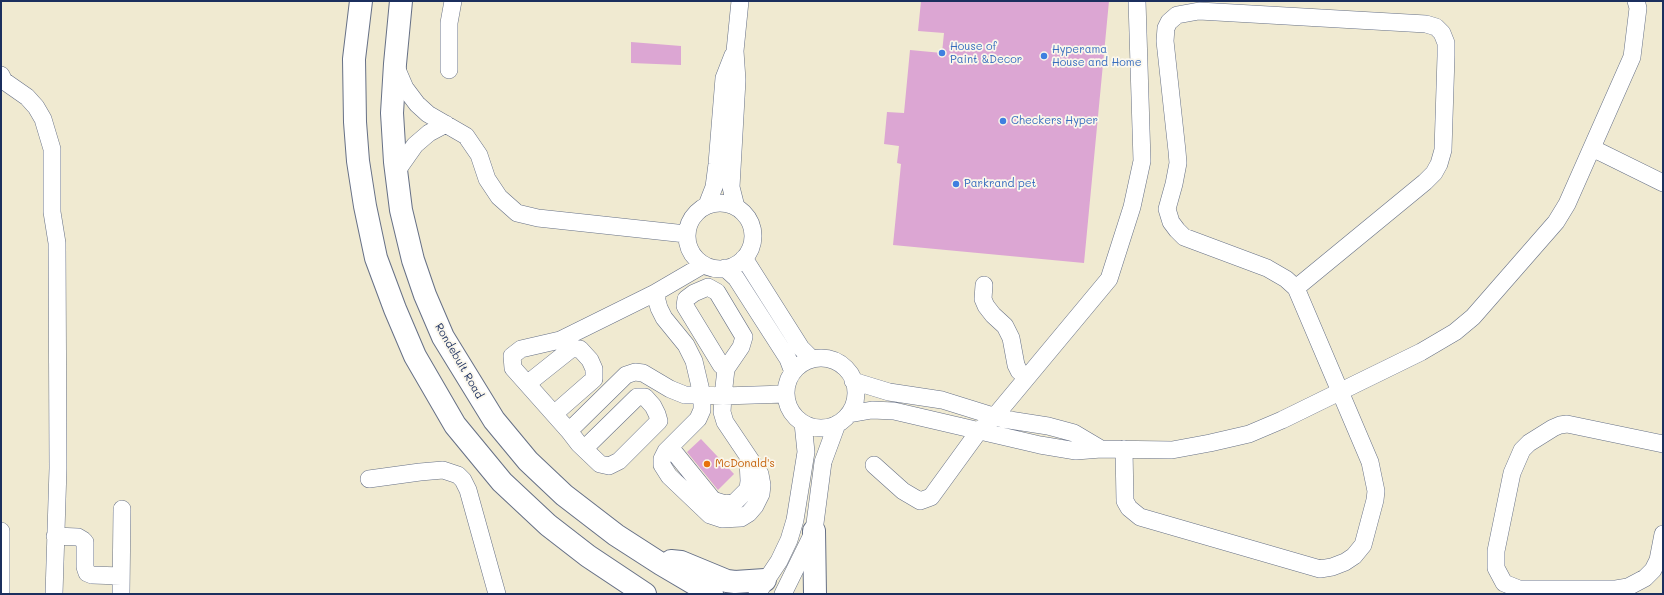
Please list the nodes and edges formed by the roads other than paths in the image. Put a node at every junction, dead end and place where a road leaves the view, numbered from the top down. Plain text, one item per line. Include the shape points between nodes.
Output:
1 (361, 1) edge
2 (401, 1) edge
3 (453, 1) edge
4 (740, 1) edge
5 (1137, 1) edge
6 (1636, 1) edge
7 (735, 51) junction
8 (394, 64) junction
9 (449, 70) dead end
10 (1, 75) edge
11 (446, 124) junction
12 (1592, 148) junction
13 (396, 172) junction
14 (1663, 183) edge
15 (707, 205) junction
16 (736, 207) junction
17 (686, 234) junction
18 (744, 258) junction
19 (703, 265) junction
20 (725, 268) junction
21 (984, 285) dead end
22 (1296, 288) junction
23 (654, 293) junction
24 (812, 359) junction
25 (726, 369) dead end
26 (793, 372) junction
27 (1026, 377) junction
28 (854, 381) junction
29 (527, 384) junction
30 (1341, 391) junction
31 (786, 394) junction
32 (702, 395) junction
33 (723, 396) junction
34 (554, 414) junction
35 (995, 416) junction
36 (843, 419) junction
37 (803, 423) junction
38 (569, 431) junction
39 (979, 431) junction
40 (1663, 444) edge
41 (585, 448) dead end
42 (1101, 449) junction
43 (1124, 449) junction
44 (874, 465) dead end
45 (369, 479) dead end
46 (122, 510) dead end
47 (1, 531) edge
48 (814, 531) junction
49 (1663, 534) edge
50 (56, 536) junction
51 (652, 559) junction
52 (121, 576) junction
53 (761, 587) edge
54 (1, 591) edge
55 (54, 594) edge
56 (121, 594) edge
57 (497, 594) edge
58 (645, 594) edge
59 (712, 594) edge
60 (783, 594) edge
61 (815, 594) edge

1 - 58 main road via 354,59 355,122 364,206 376,258 415,356 455,425 502,482 553,529
2 - 8 main road, Rondebult Road
3 - 9 street via 449,23
4 - 7 street
5 - 27 street via 1142,161 1132,206 1109,279
6 - 12 street via 1638,8 1632,58
7 - 15 street via 724,78 714,187
7 - 16 street via 737,80 731,187
8 - 11 street via 405,88 417,104
8 - 13 main road, Rondebult Road via 392,113
10 - 50 street via 4,81 36,106 43,119 52,149 52,212 57,243
11 - 13 street via 429,133 415,145
11 - 17 street via 466,136 479,155 487,179 499,197 517,213 538,218
12 - 14 street
12 - 30 street via 1567,204 1556,222 1473,317 1455,332 1421,352
13 - 51 main road, Rondebult Road via 401,210 424,295 443,337 494,420 528,461 564,495
15 - 16 street via 722,203
15 - 17 street via 691,220
16 - 18 street via 747,217 752,231 751,245
17 - 19 street via 689,248
18 - 20 street
18 - 24 street via 801,348
19 - 20 street via 710,268
19 - 23 street
20 - 26 street via 736,278
21 - 27 street via 983,299 986,306 1005,326 1011,338 1016,365
22 - 22 street via 1267,268 1184,237 1172,222 1167,209 1178,163 1165,41 1166,28 1176,15 1199,11 1426,24 1436,27 1446,43 1443,150 1434,173
22 - 30 street
23 - 29 street via 560,340 521,349 512,356 513,368
23 - 32 street via 664,318 686,345 694,361
24 - 26 street via 798,366
24 - 28 street via 835,361 848,370
25 - 33 street
26 - 31 street via 786,386
27 - 35 street
28 - 35 street via 889,392 942,400
28 - 36 street via 855,400
29 - 34 street
29 - 34 street via 571,349 580,349 590,360 594,369 594,379
30 - 43 street via 1249,434 1172,450
30 - 43 street via 1370,462 1376,491 1363,545 1345,562 1332,567 1306,566 1140,517 1125,501
31 - 33 street
31 - 37 street via 794,416
32 - 33 street
32 - 33 street via 702,410 698,419 670,447 662,459 662,465 669,476 710,516 722,519 741,518 756,506 761,494 760,474 725,422 722,412
32 - 38 street via 680,393 643,373 635,372 626,375
34 - 38 street
35 - 39 street
35 - 42 street via 1074,433
36 - 37 street via 822,428
36 - 39 street via 872,410 894,411
36 - 48 street via 823,462
37 - 53 street via 806,452 794,520 786,547
38 - 41 street
39 - 42 street via 1076,451
39 - 44 street via 931,497 920,501 903,491
40 - 49 street via 1567,424 1552,428 1529,443 1522,450 1512,473 1496,551 1496,568 1504,583 1519,589 1628,587 1645,578 1653,570 1658,560
42 - 43 street
45 - 57 street via 443,470 458,475 468,490
46 - 52 street
47 - 54 street
48 - 60 street
48 - 61 main road
50 - 52 street via 78,537 85,542 87,573
50 - 55 street
51 - 53 main road via 681,562 727,581
51 - 59 main road, Rondebult Road
52 - 56 street

